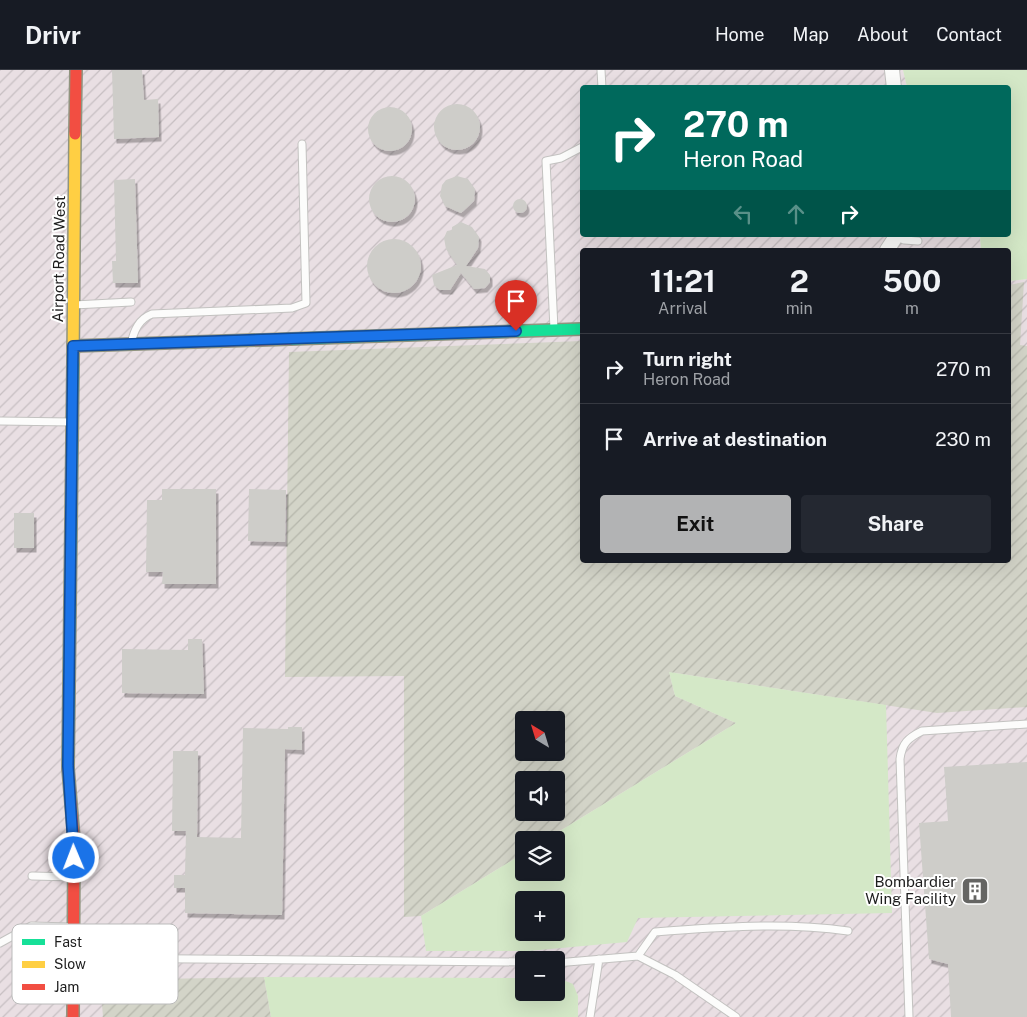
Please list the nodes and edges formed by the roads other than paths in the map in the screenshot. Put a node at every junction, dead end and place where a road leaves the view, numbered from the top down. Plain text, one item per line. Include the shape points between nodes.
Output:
1 (76, 70) edge
2 (601, 70) edge
3 (892, 70) edge
4 (602, 85) edge
5 (894, 85) edge
6 (302, 144) dead end
7 (580, 148) edge
8 (895, 237) edge
9 (899, 237) edge
10 (918, 241) dead end
11 (888, 248) edge
12 (131, 302) dead end
13 (73, 305) junction
14 (580, 328) edge
15 (554, 330) junction
16 (131, 344) junction
17 (73, 346) junction
18 (0, 421) edge
19 (72, 422) junction
20 (1027, 724) edge
21 (32, 876) dead end
22 (74, 877) junction
23 (73, 924) edge
24 (848, 931) dead end
25 (12, 937) edge
26 (0, 944) edge
27 (638, 956) junction
28 (178, 959) edge
29 (599, 959) junction
30 (515, 962) edge
31 (565, 962) edge
32 (73, 1004) edge
33 (73, 1017) edge
34 (590, 1017) edge
35 (736, 1017) edge
36 (909, 1017) edge

1 - 13 street, Airport Road West
2 - 4 lane
3 - 5 street
6 - 16 lane via 306,303 292,308 152,314 143,318
7 - 15 lane via 561,158 546,161
8 - 11 street
9 - 10 lane
12 - 13 lane
13 - 17 street, Airport Road West
14 - 15 street
15 - 16 street
16 - 17 street
17 - 19 street, Airport Road West
18 - 19 lane
19 - 22 street, Airport Road West via 68,766
20 - 36 lane via 922,731 910,737 902,747
21 - 22 lane
22 - 23 street, Airport Road West
24 - 27 lane via 823,927 752,926 655,932
25 - 26 lane
27 - 29 lane
27 - 35 lane via 675,975
28 - 30 lane
29 - 31 lane
29 - 34 lane
32 - 33 street, Airport Road West

